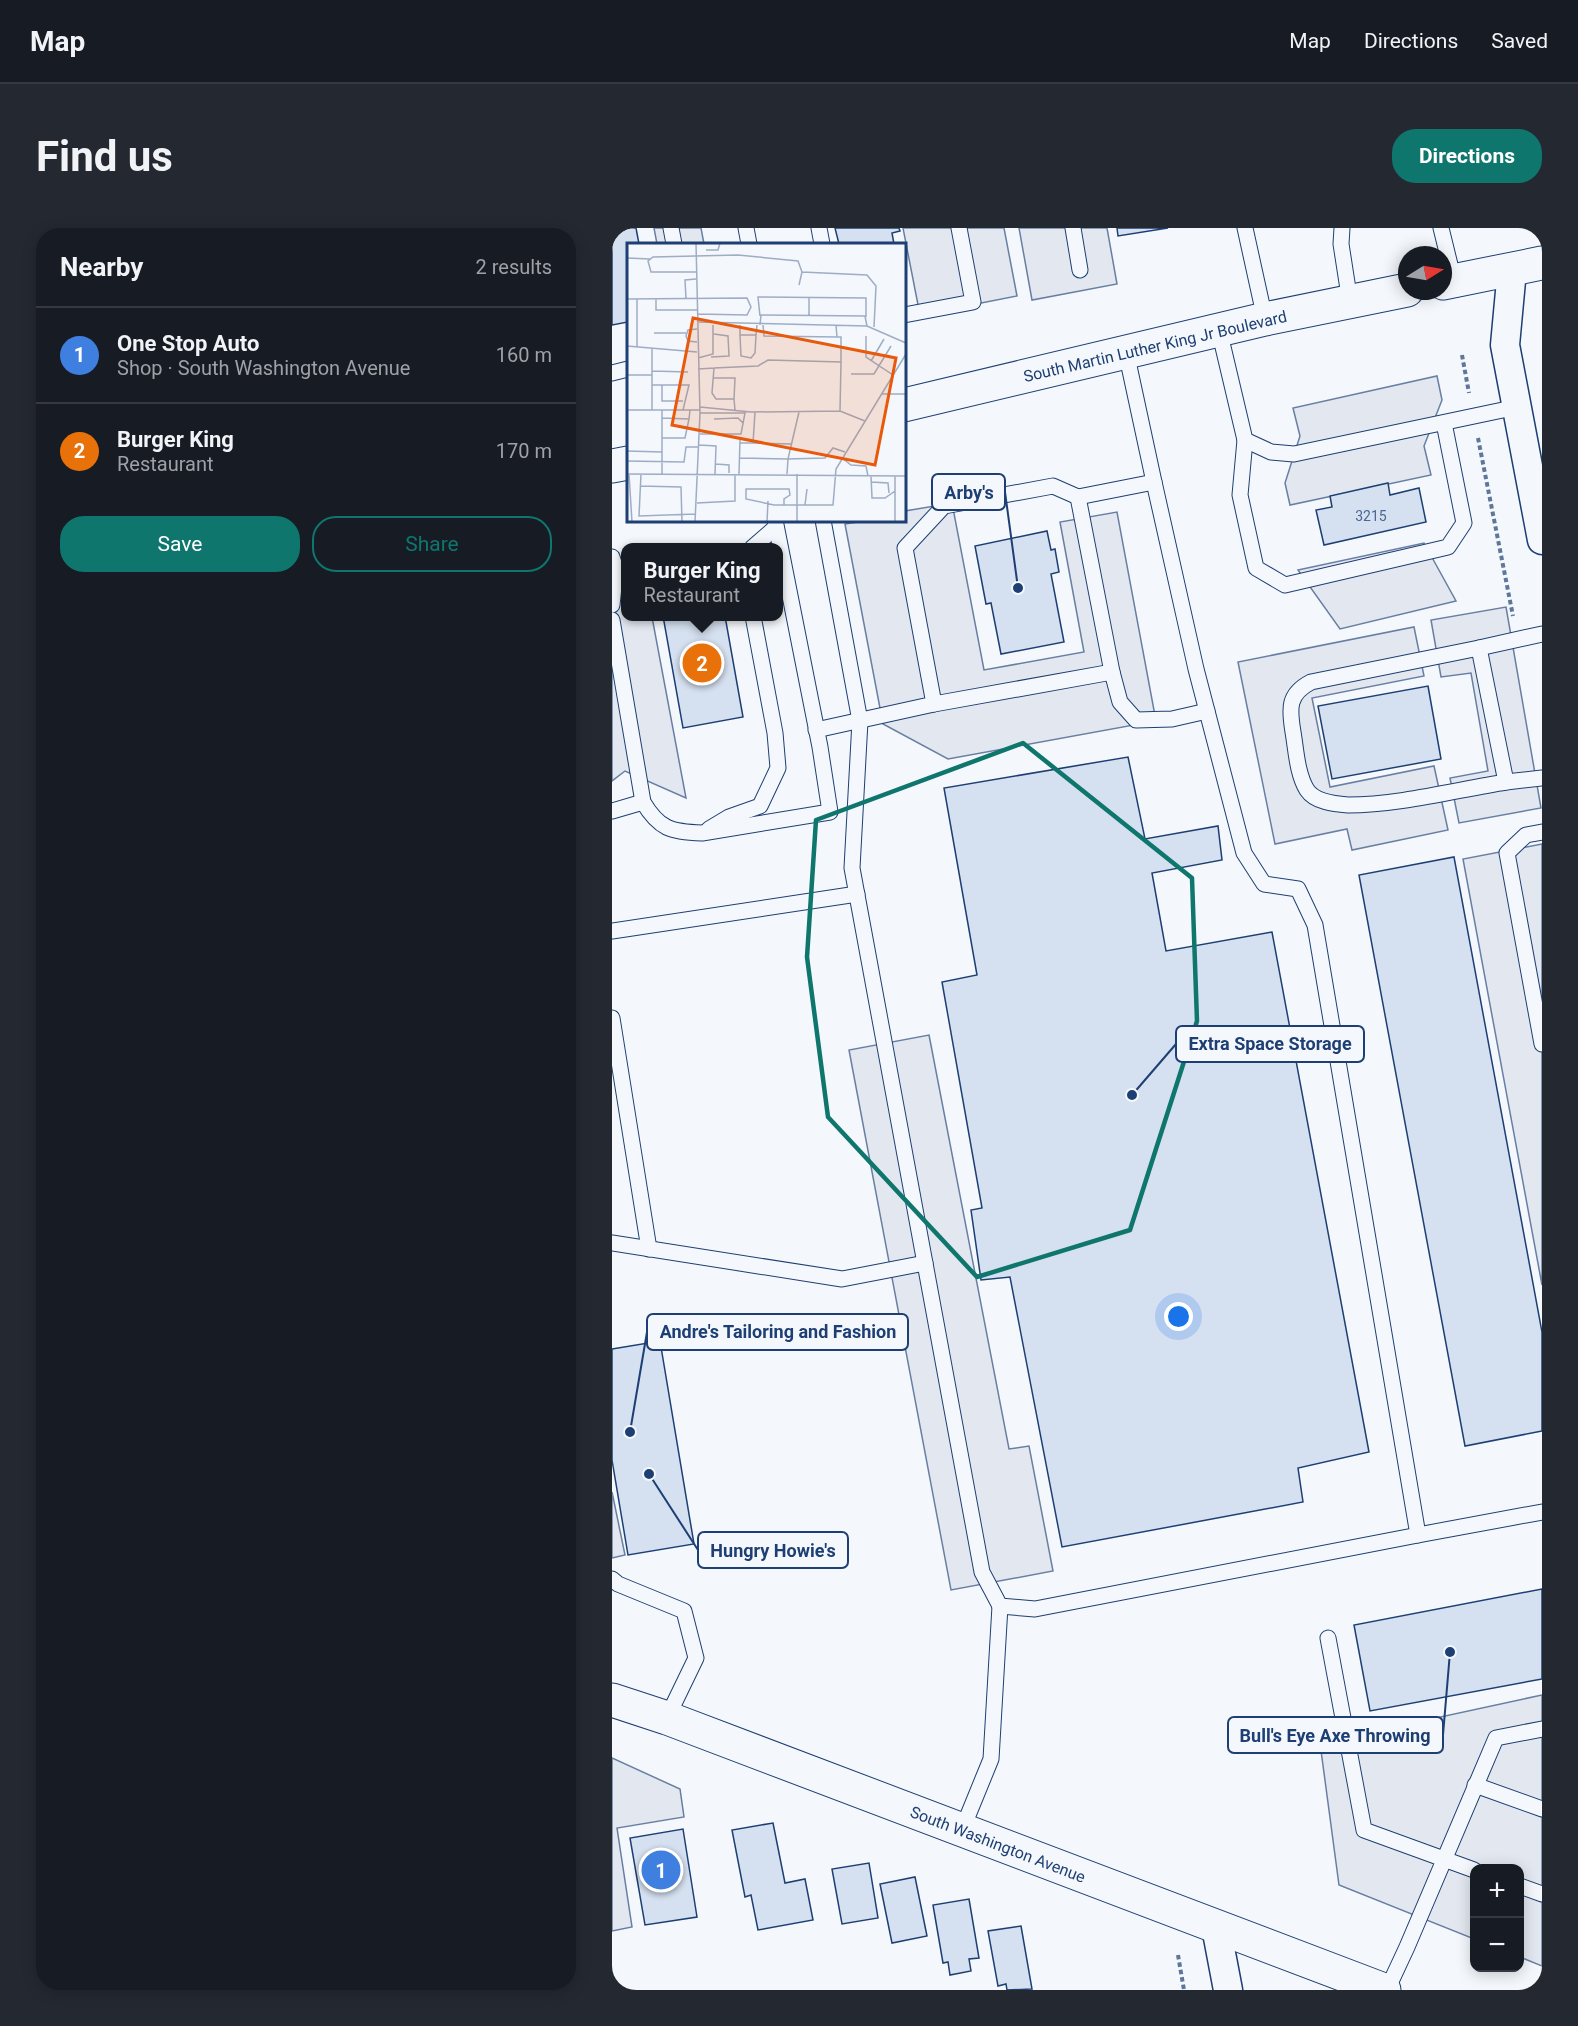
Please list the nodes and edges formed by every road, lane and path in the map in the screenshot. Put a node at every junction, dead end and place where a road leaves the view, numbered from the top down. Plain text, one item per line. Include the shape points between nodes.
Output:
1 (671, 228) edge
2 (746, 228) edge
3 (819, 228) edge
4 (958, 228) edge
5 (1073, 228) edge
6 (1245, 228) edge
7 (1342, 228) edge
8 (1441, 228) edge
9 (674, 243) edge
10 (749, 243) edge
11 (822, 243) edge
12 (1443, 246) edge
13 (1527, 266) edge
14 (1080, 270) dead end
15 (1452, 281) edge
16 (1398, 293) edge
17 (1350, 302) junction
18 (906, 315) edge
19 (1265, 319) junction
20 (1219, 330) junction
21 (1126, 352) junction
22 (1462, 355) dead end
23 (627, 369) edge
24 (612, 373) edge
25 (906, 405) edge
26 (1517, 407) junction
27 (1474, 417) junction
28 (1444, 423) junction
29 (1245, 440) junction
30 (627, 463) edge
31 (612, 465) edge
32 (1154, 482) junction
33 (1078, 497) junction
34 (823, 522) edge
35 (775, 524) edge
36 (1542, 540) edge
37 (758, 543) edge
38 (779, 543) edge
39 (618, 564) edge
40 (783, 564) edge
41 (612, 605) edge
42 (612, 620) edge
43 (754, 621) edge
44 (1542, 634) edge
45 (1517, 639) junction
46 (1479, 648) junction
47 (1112, 672) junction
48 (934, 704) junction
49 (1207, 711) junction
50 (860, 722) junction
51 (816, 730) junction
52 (1542, 778) edge
53 (1506, 782) junction
54 (643, 802) junction
55 (612, 811) edge
56 (1542, 832) edge
57 (702, 833) junction
58 (857, 894) junction
59 (612, 931) edge
60 (612, 1018) edge
61 (1542, 1044) edge
62 (612, 1243) edge
63 (649, 1249) junction
64 (925, 1263) junction
65 (1542, 1512) edge
66 (1418, 1535) junction
67 (612, 1579) edge
68 (1000, 1606) junction
69 (1328, 1638) dead end
70 (613, 1701) edge
71 (667, 1718) junction
72 (1542, 1729) edge
73 (1475, 1785) junction
74 (1542, 1809) edge
75 (962, 1830) junction
76 (1443, 1859) junction
77 (1470, 1869) edge
78 (1524, 1887) edge
79 (1542, 1894) edge
80 (1216, 1927) junction
81 (1178, 1954) dead end
82 (1184, 1990) edge
83 (1228, 1990) edge
84 (1385, 1990) edge

1 - 9 lane
2 - 10 lane
3 - 11 lane
4 - 18 lane via 973,302
5 - 14 lane
6 - 19 lane
7 - 17 lane
8 - 12 lane
13 - 15 street
13 - 26 street via 1506,345
16 - 17 street, South Martin Luther King Jr Boulevard
17 - 19 street, South Martin Luther King Jr Boulevard
19 - 20 street, South Martin Luther King Jr Boulevard
20 - 21 street, South Martin Luther King Jr Boulevard
20 - 29 lane
21 - 25 street, South Martin Luther King Jr Boulevard
21 - 32 lane
22 - 27 path
23 - 24 lane
26 - 27 lane
26 - 36 street
27 - 28 lane
27 - 45 path
28 - 29 lane via 1294,454 1271,452
28 - 29 lane via 1464,523 1448,547 1285,585 1256,568 1240,495
30 - 31 street
32 - 33 lane
32 - 49 lane
33 - 47 lane
33 - 48 lane via 1053,486 944,506 905,548
34 - 50 lane
35 - 37 lane
35 - 38 lane
39 - 41 lane
40 - 51 lane
42 - 54 lane
43 - 57 lane via 778,768 760,806 729,817
44 - 45 lane
45 - 46 lane
46 - 53 lane
46 - 53 lane via 1311,682 1299,688 1290,716 1301,775 1307,790 1318,799 1348,805
47 - 48 lane
47 - 49 lane via 1120,702 1136,720 1172,719
48 - 50 lane
49 - 66 lane via 1244,853 1264,884 1298,889 1315,925
50 - 51 lane
50 - 58 lane via 852,868
51 - 57 lane via 830,812
52 - 53 lane
54 - 55 lane
54 - 57 lane via 662,826
56 - 61 lane via 1526,835 1507,852
58 - 59 lane
58 - 64 lane
60 - 63 lane
62 - 63 lane
63 - 64 lane via 842,1279
64 - 68 lane via 982,1572
65 - 66 lane
66 - 68 lane via 1035,1609
67 - 71 lane via 684,1611 696,1658
68 - 75 lane via 991,1759
69 - 76 lane via 1364,1830
70 - 71 street, South Washington Avenue
71 - 75 street, South Washington Avenue
72 - 73 lane via 1496,1738
73 - 74 lane
73 - 76 lane
75 - 80 street, South Washington Avenue
76 - 77 lane
76 - 84 lane
78 - 79 lane
80 - 83 street
80 - 84 street, South Washington Avenue
81 - 82 path

